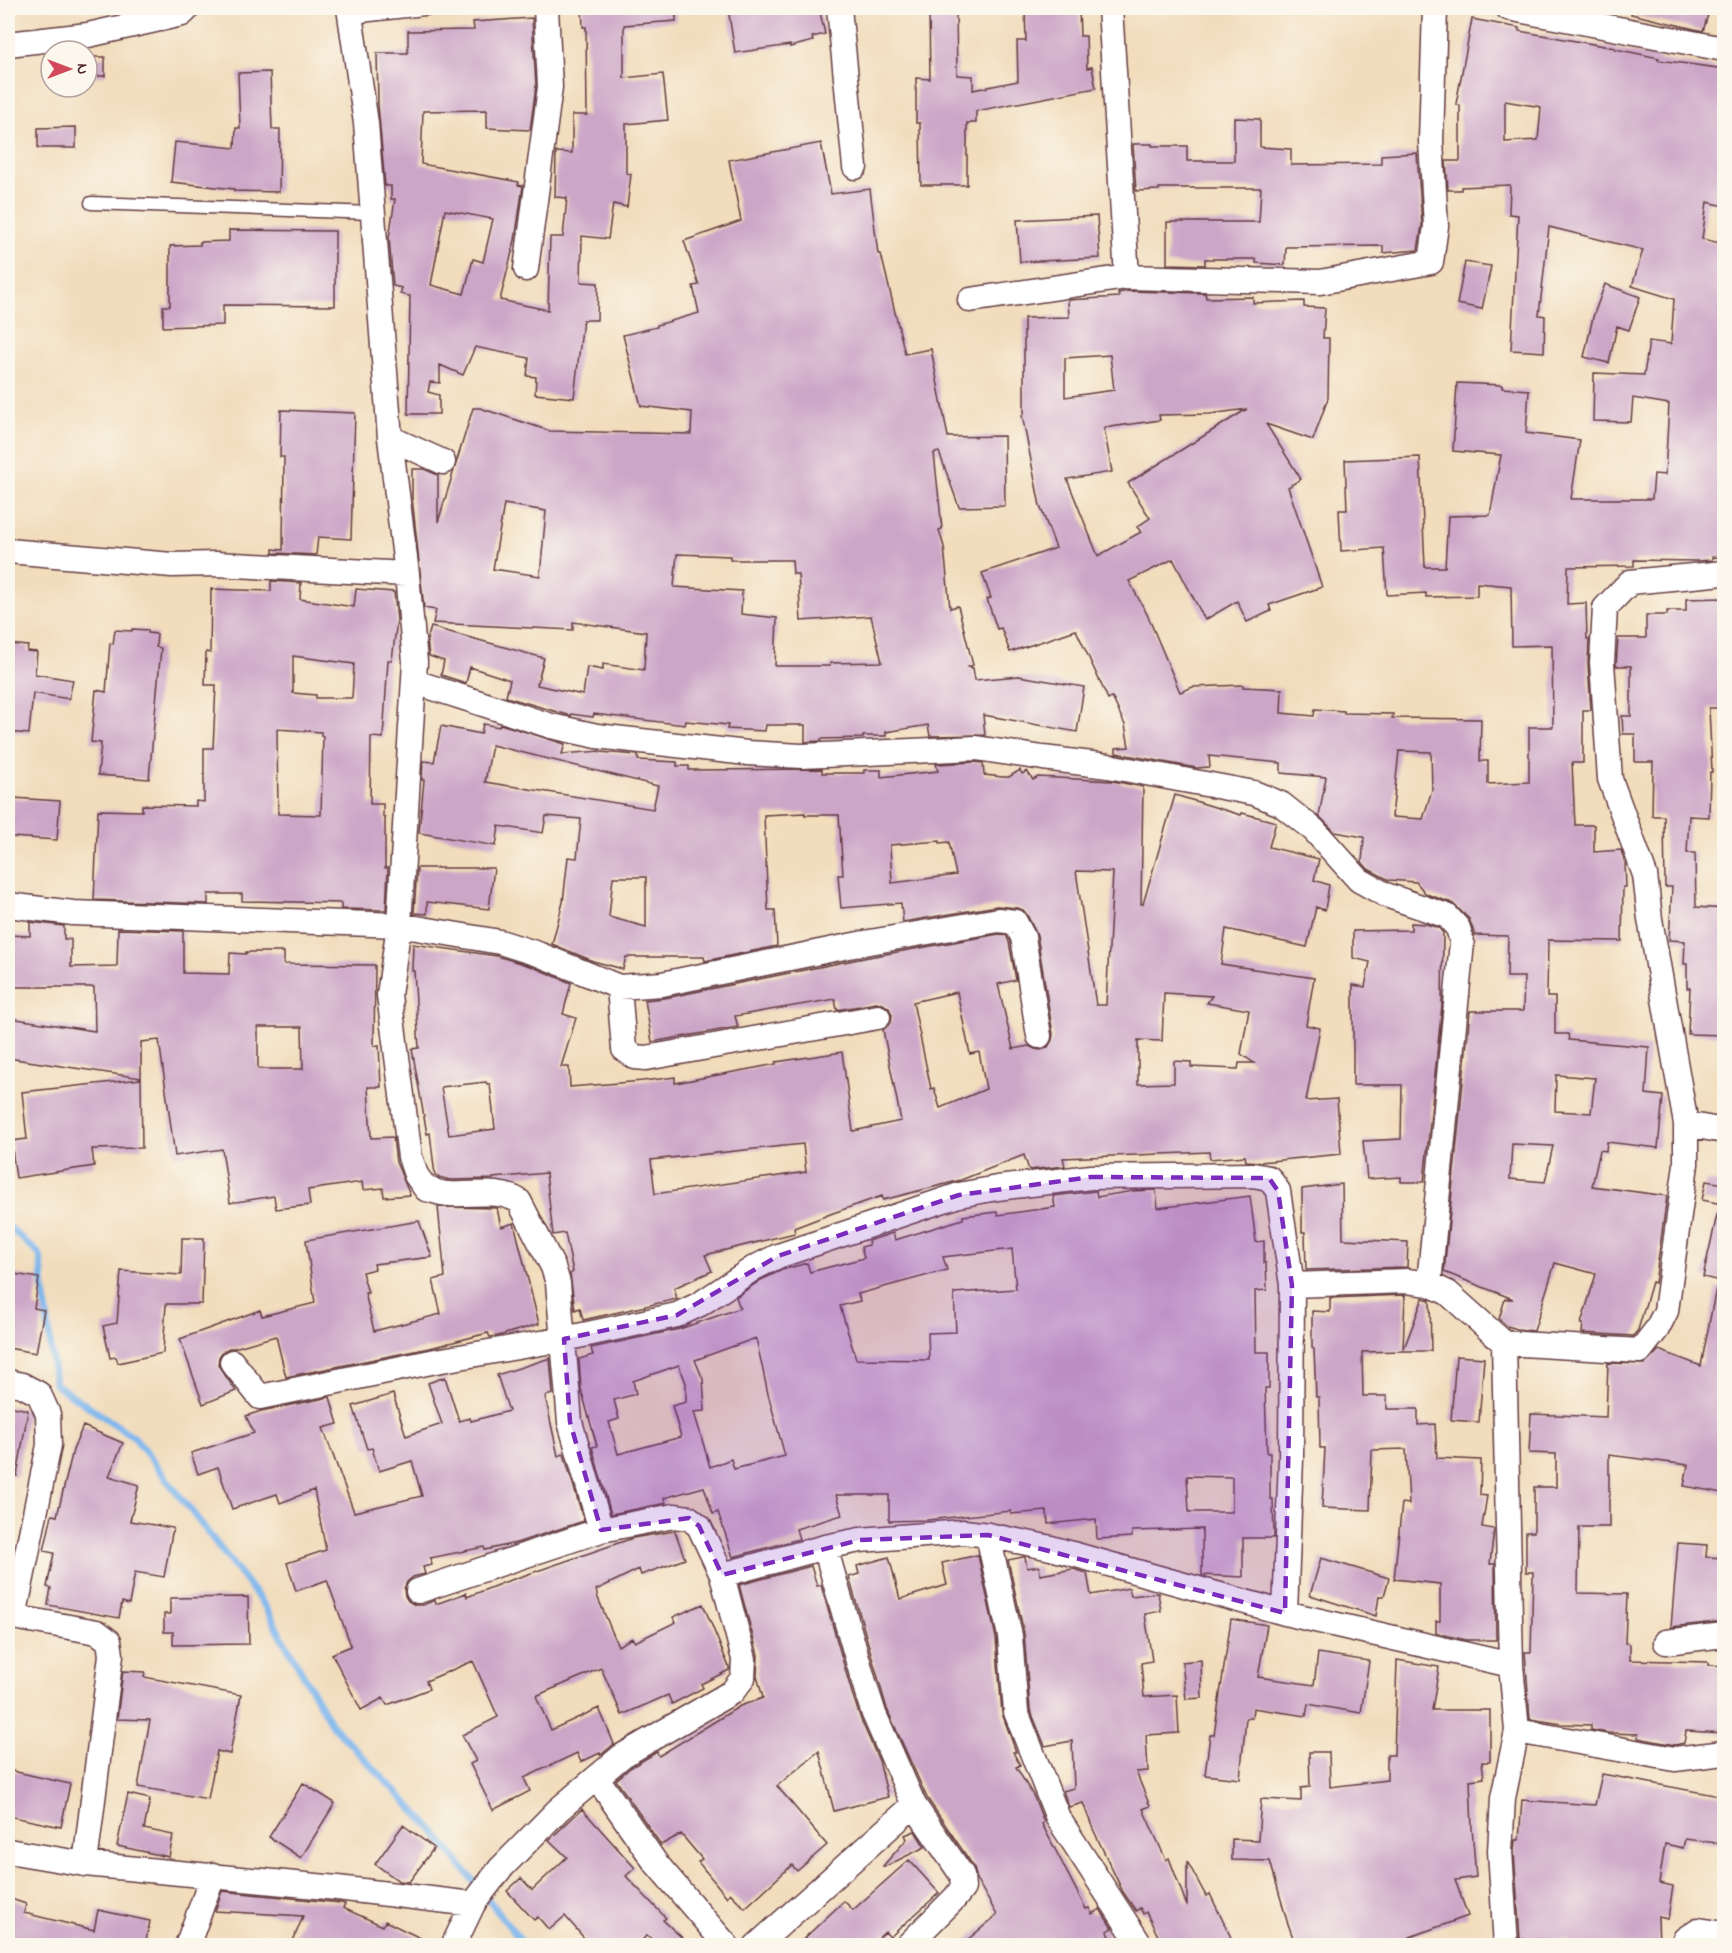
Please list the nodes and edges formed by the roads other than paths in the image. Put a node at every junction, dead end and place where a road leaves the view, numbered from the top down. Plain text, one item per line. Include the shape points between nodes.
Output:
1 (188, 8) edge
2 (434, 8) edge
3 (546, 8) edge
4 (839, 8) edge
5 (1110, 8) edge
6 (1435, 8) edge
7 (1508, 8) edge
8 (350, 12) edge
9 (8, 44) edge
10 (1725, 49) edge
11 (855, 167) dead end
12 (91, 203) dead end
13 (373, 213) junction
14 (526, 269) dead end
15 (1126, 277) junction
16 (970, 300) dead end
17 (390, 438) junction
18 (443, 462) dead end
19 (8, 551) edge
20 (1725, 573) edge
21 (407, 574) junction
22 (415, 682) junction
23 (8, 905) edge
24 (399, 925) junction
25 (619, 987) junction
26 (878, 1017) dead end
27 (1039, 1036) dead end
28 (1686, 1124) junction
29 (1725, 1131) edge
30 (1429, 1284) junction
31 (1292, 1286) junction
32 (564, 1339) junction
33 (1504, 1343) junction
34 (232, 1362) dead end
35 (8, 1382) edge
36 (601, 1530) junction
37 (988, 1535) junction
38 (825, 1547) junction
39 (722, 1575) junction
40 (418, 1591) dead end
41 (1285, 1613) junction
42 (11, 1617) edge
43 (1725, 1635) edge
44 (1666, 1642) dead end
45 (1512, 1665) junction
46 (1517, 1731) junction
47 (1725, 1753) edge
48 (597, 1778) junction
49 (914, 1805) junction
50 (8, 1851) edge
51 (85, 1863) junction
52 (213, 1875) junction
53 (473, 1904) junction
54 (1725, 1934) edge
55 (187, 1946) edge
56 (453, 1946) edge
57 (727, 1946) edge
58 (756, 1946) edge
59 (907, 1946) edge
60 (1141, 1946) edge
61 (1506, 1946) edge
62 (1686, 1946) edge

1 - 9 street via 182,14 88,35
2 - 8 lane
3 - 14 street via 550,87
4 - 11 street
5 - 15 street
6 - 15 street via 1431,141 1436,226 1431,262 1320,282
7 - 10 street
8 - 13 street via 366,123
12 - 13 lane
13 - 17 street
15 - 16 street
17 - 18 street
17 - 21 street
19 - 21 street via 172,565
20 - 28 street via 1630,582 1605,608 1602,663 1610,779 1645,875
21 - 22 street
22 - 24 street
22 - 30 street via 551,726 597,736 802,756 976,748 1209,784 1254,793 1281,804 1314,830 1359,880 1386,895 1447,916 1458,928 1462,942
23 - 24 street via 85,914
24 - 25 street via 500,942
24 - 32 street via 390,995 413,1166 426,1189 447,1194 510,1195 519,1201 553,1267
25 - 26 street via 624,1049 635,1057
25 - 27 street via 662,984 999,920 1014,922 1023,937
28 - 29 street
28 - 33 street via 1686,1164 1666,1311 1658,1329 1640,1351
30 - 31 street via 1407,1281
30 - 33 street via 1448,1293
31 - 32 street via 1278,1191 1269,1178 1091,1177 959,1195 778,1256 677,1315
31 - 41 street
32 - 34 street via 436,1360 260,1397
32 - 36 street via 570,1422
33 - 45 street
35 - 42 street via 22,1384 39,1394 48,1414 49,1445
36 - 39 street via 674,1516 689,1518 699,1526
36 - 40 street
37 - 38 street via 964,1532 860,1540
37 - 41 street via 1051,1548
37 - 60 street via 1010,1636 1016,1712 1058,1818
38 - 39 street
38 - 49 street via 868,1697
39 - 48 street via 744,1659 743,1678 732,1692 622,1756
41 - 45 street
42 - 51 street via 97,1632 108,1641 111,1655
43 - 44 street
45 - 46 street
46 - 47 street via 1675,1759
46 - 61 street via 1503,1798 1500,1851
48 - 53 street via 558,1810 500,1869
48 - 57 street via 655,1862
49 - 58 street
49 - 59 street via 962,1875 963,1888
50 - 51 street
51 - 52 street
52 - 53 street
52 - 55 street
53 - 56 street
54 - 62 street via 1698,1930 1685,1939

